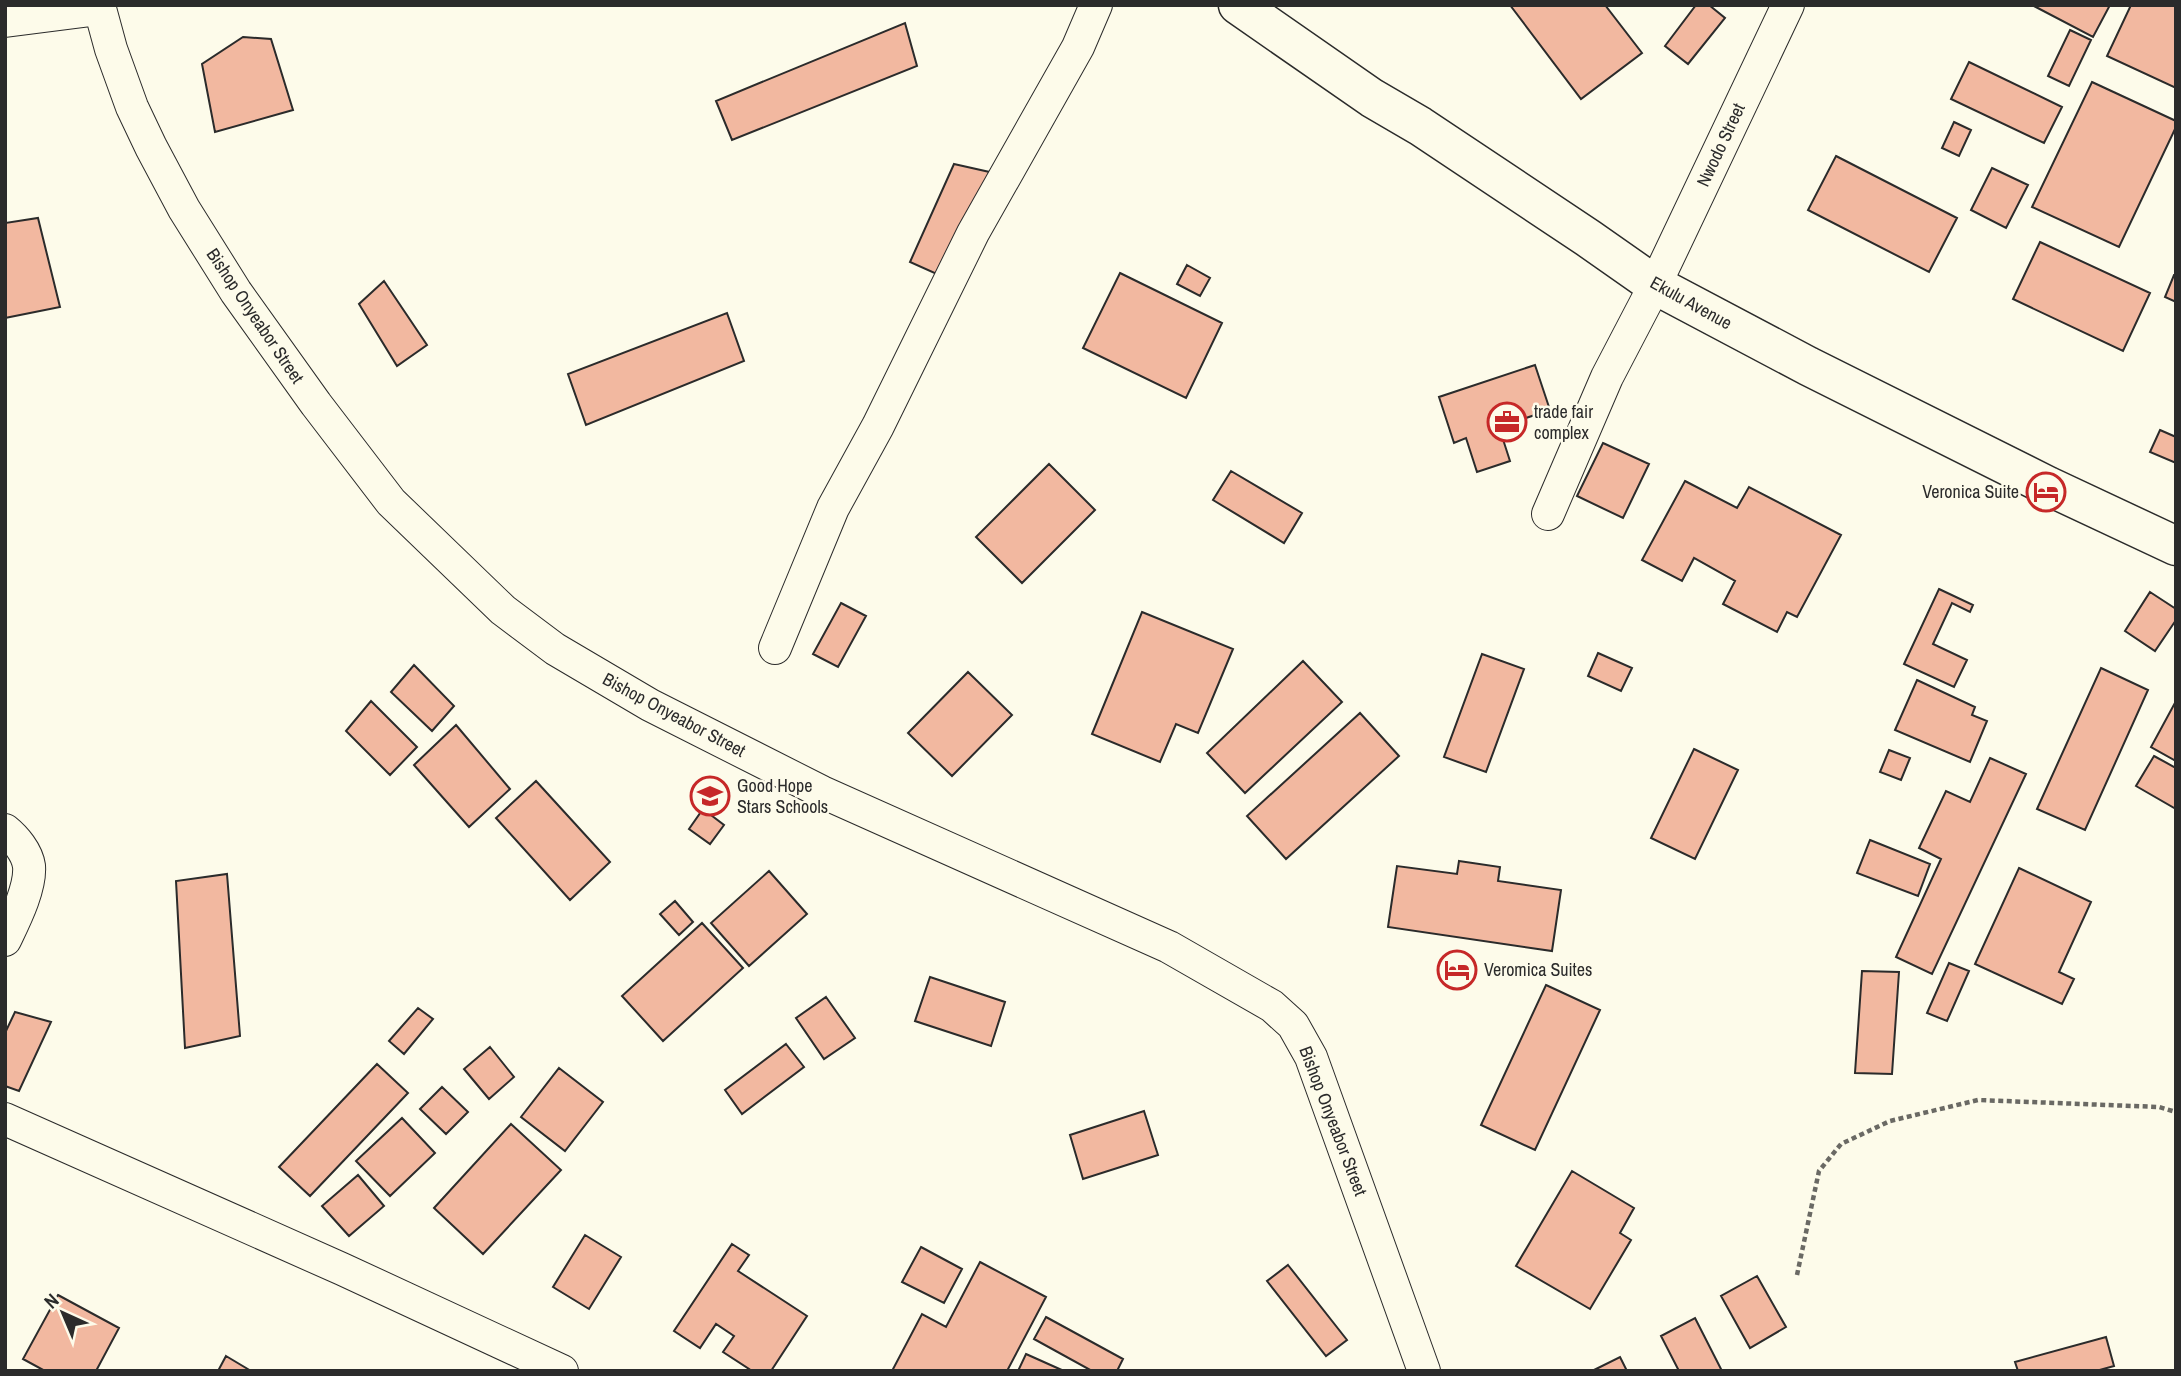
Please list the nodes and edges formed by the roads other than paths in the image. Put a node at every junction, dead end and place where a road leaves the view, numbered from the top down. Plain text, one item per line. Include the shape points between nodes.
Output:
1 (1096, 5) edge
2 (1238, 5) edge
3 (1788, 5) edge
4 (99, 7) edge
5 (5, 21) edge
6 (1655, 285) junction
7 (1548, 514) dead end
8 (2176, 546) edge
9 (775, 648) dead end
10 (5, 830) edge
11 (5, 940) edge
12 (5, 1119) edge
13 (562, 1371) edge
14 (1424, 1371) edge

1 - 9 street via 1078,47 973,233 833,508
2 - 6 main road, Ekulu Avenue
3 - 6 street, Nwodo Street
4 - 5 street
4 - 14 street, Bishop Onyeabor Street via 151,147 236,292 391,502 503,610 555,649 650,705 822,792 1169,947 1272,1006 1293,1025 1311,1057
6 - 7 street, Nwodo Street via 1607,377
6 - 8 main road, Ekulu Avenue via 1868,396
10 - 11 street via 17,839 29,866 23,900
12 - 13 street

